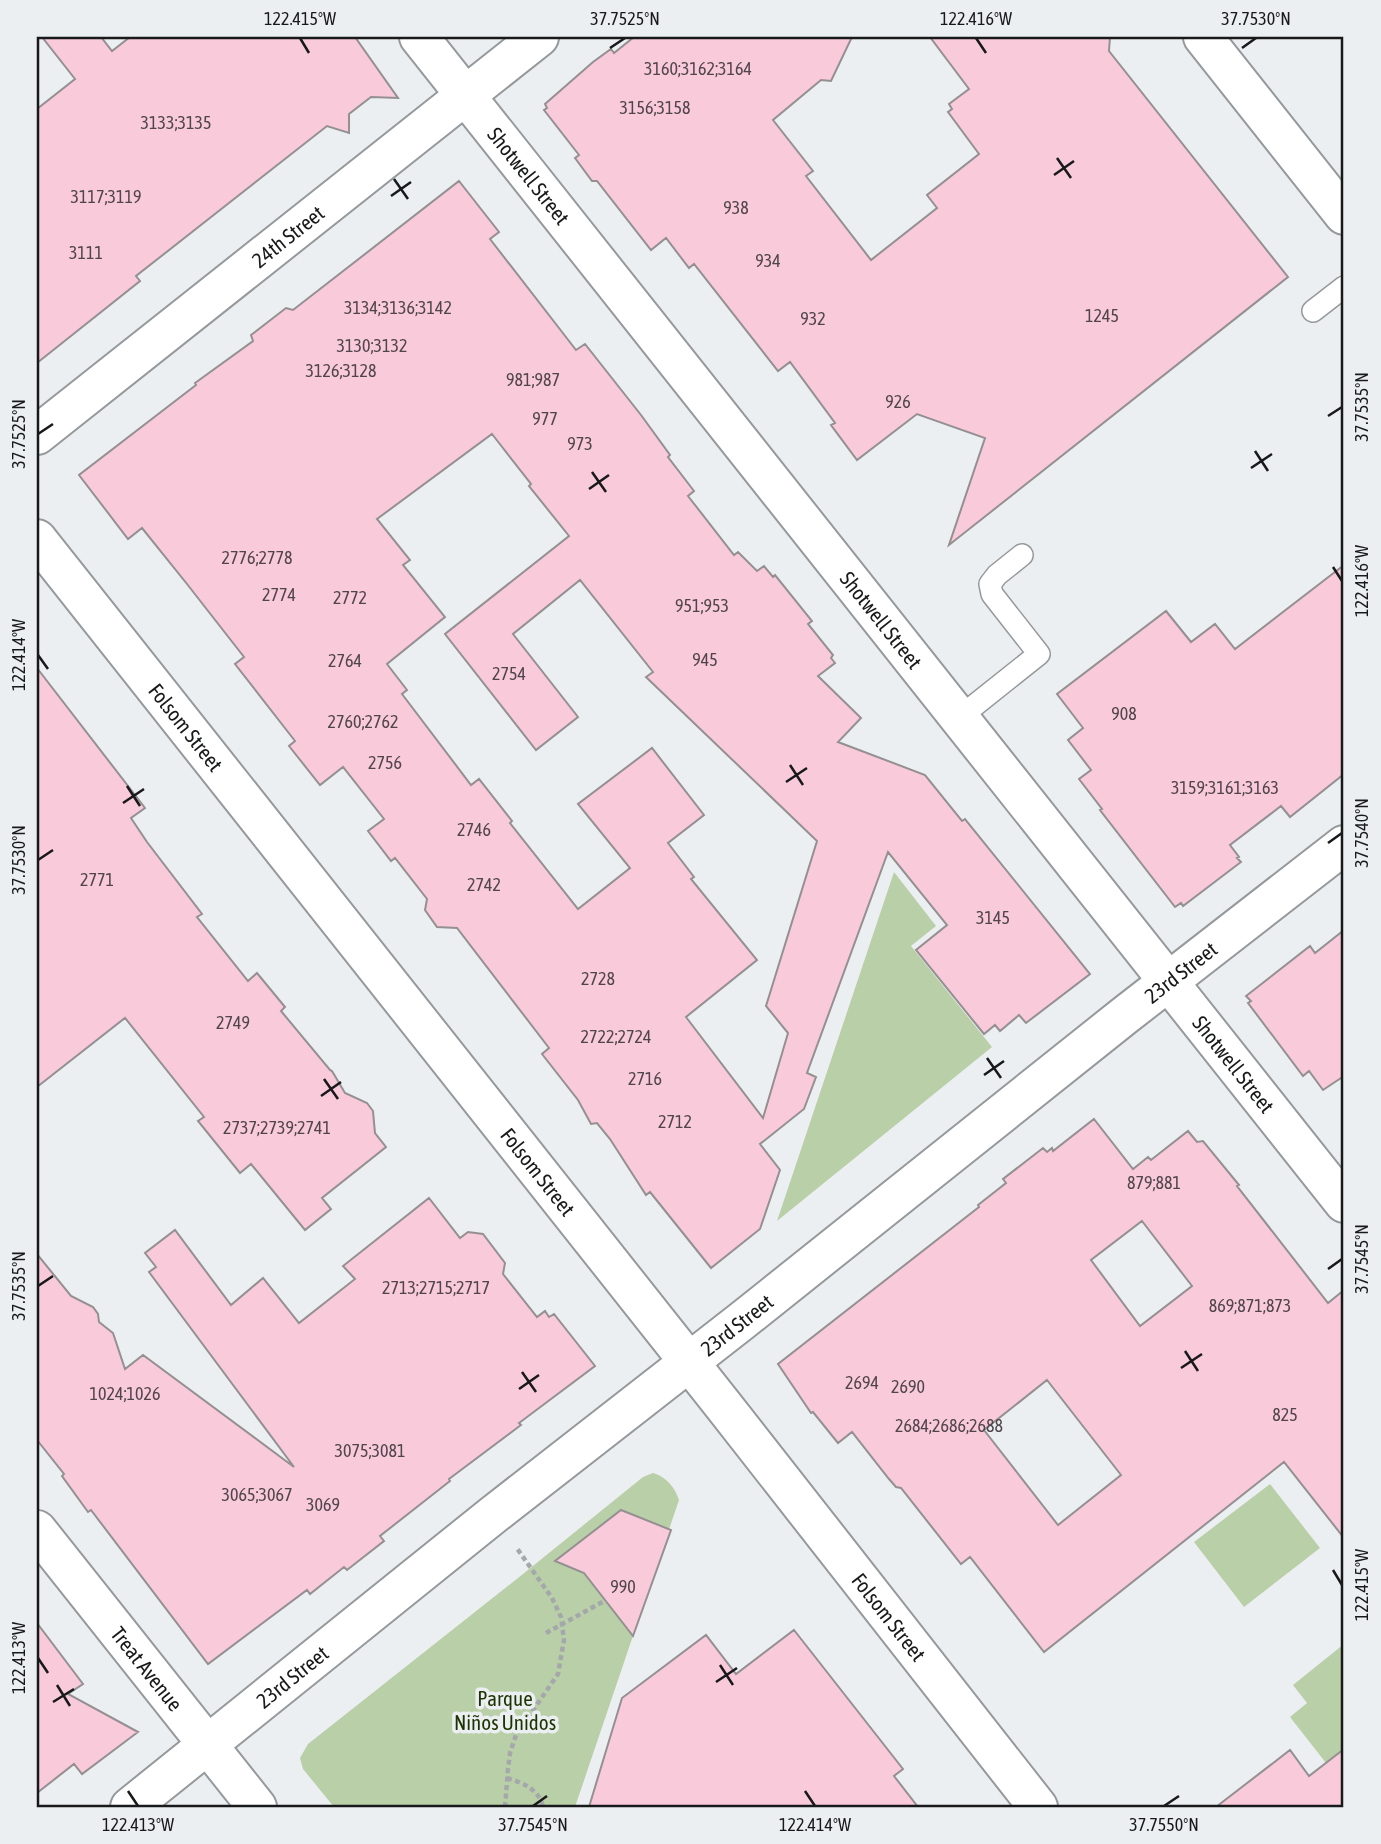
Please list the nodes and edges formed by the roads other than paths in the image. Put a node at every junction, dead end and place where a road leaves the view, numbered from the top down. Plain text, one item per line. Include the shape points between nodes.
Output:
1 (419, 37) edge
2 (539, 37) edge
3 (1203, 37) edge
4 (466, 95) junction
5 (1344, 215) edge
6 (1344, 287) edge
7 (1313, 311) dead end
8 (37, 435) edge
9 (37, 539) edge
10 (1022, 555) dead end
11 (960, 717) junction
12 (1344, 845) edge
13 (1169, 981) junction
14 (1344, 1203) edge
15 (689, 1362) junction
16 (37, 1530) edge
17 (207, 1746) junction
18 (130, 1807) edge
19 (257, 1807) edge
20 (1038, 1807) edge

1 - 4 street, Shotwell Street
2 - 4 street, 24th Street
3 - 5 street
4 - 8 street, 24th Street
4 - 11 street, Shotwell Street
6 - 7 lane
9 - 15 street, Folsom Street
10 - 11 lane via 990,584 992,594 1039,654
11 - 13 street, Shotwell Street
12 - 13 street, 23rd Street
13 - 14 street, Shotwell Street
13 - 15 street, 23rd Street
15 - 17 street, 23rd Street
15 - 20 street, Folsom Street
16 - 17 street, Treat Avenue
17 - 18 street, 23rd Street
17 - 19 street, Treat Avenue

